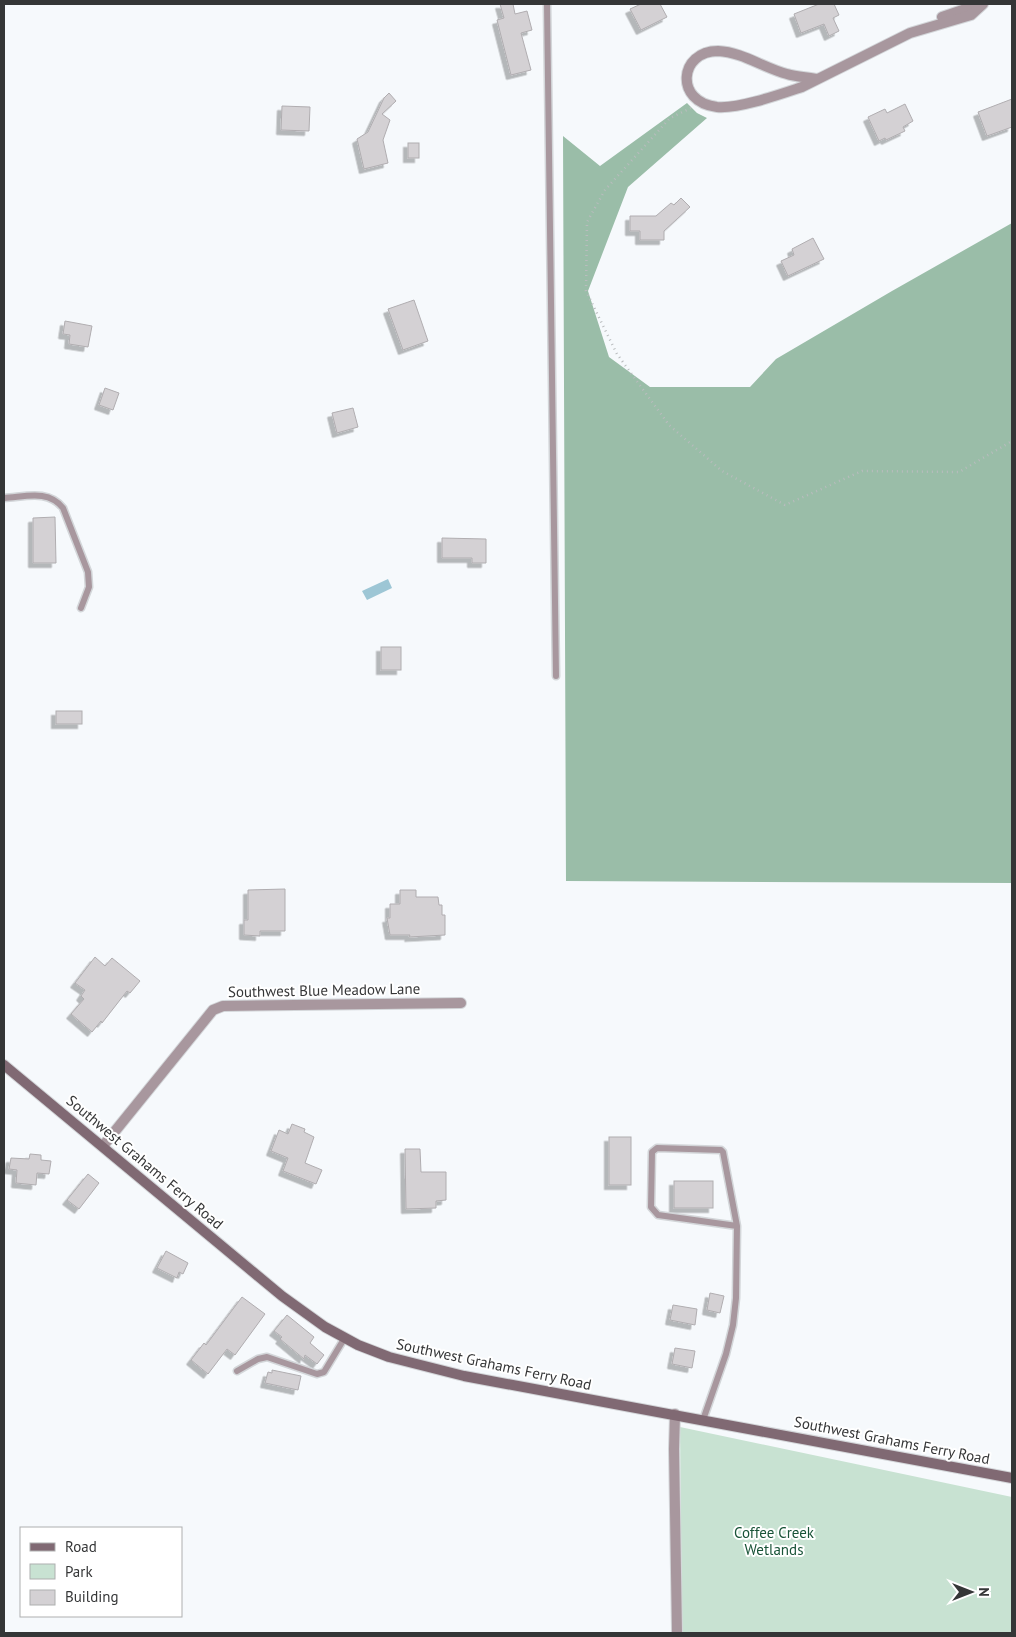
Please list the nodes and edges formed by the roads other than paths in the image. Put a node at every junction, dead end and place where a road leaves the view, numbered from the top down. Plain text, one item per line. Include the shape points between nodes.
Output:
1 (547, 4) edge
2 (982, 4) edge
3 (817, 79) junction
4 (4, 498) edge
5 (81, 608) dead end
6 (556, 676) dead end
7 (461, 1003) dead end
8 (4, 1065) edge
9 (103, 1146) junction
10 (737, 1226) junction
11 (344, 1339) junction
12 (237, 1371) dead end
13 (675, 1414) junction
14 (704, 1420) junction
15 (1012, 1478) edge
16 (677, 1633) edge

1 - 6 lane
2 - 3 street via 920,24 910,33
3 - 3 street via 797,89 736,105 716,106 702,102 691,94 687,86 688,70 696,58 710,52 726,52 786,74
4 - 5 lane via 43,495 57,500 63,508 88,572 89,587
7 - 9 street, Southwest Blue Meadow Lane via 223,1006 213,1010
8 - 9 main road, Southwest Grahams Ferry Road
9 - 11 main road, Southwest Grahams Ferry Road via 282,1296
10 - 10 lane via 721,1150 654,1149 651,1207 654,1213
10 - 14 lane via 733,1325
11 - 12 lane via 324,1372 317,1374 267,1357
11 - 13 main road, Southwest Grahams Ferry Road via 389,1358 437,1370
13 - 14 main road, Southwest Grahams Ferry Road
13 - 16 street
14 - 15 main road, Southwest Grahams Ferry Road

